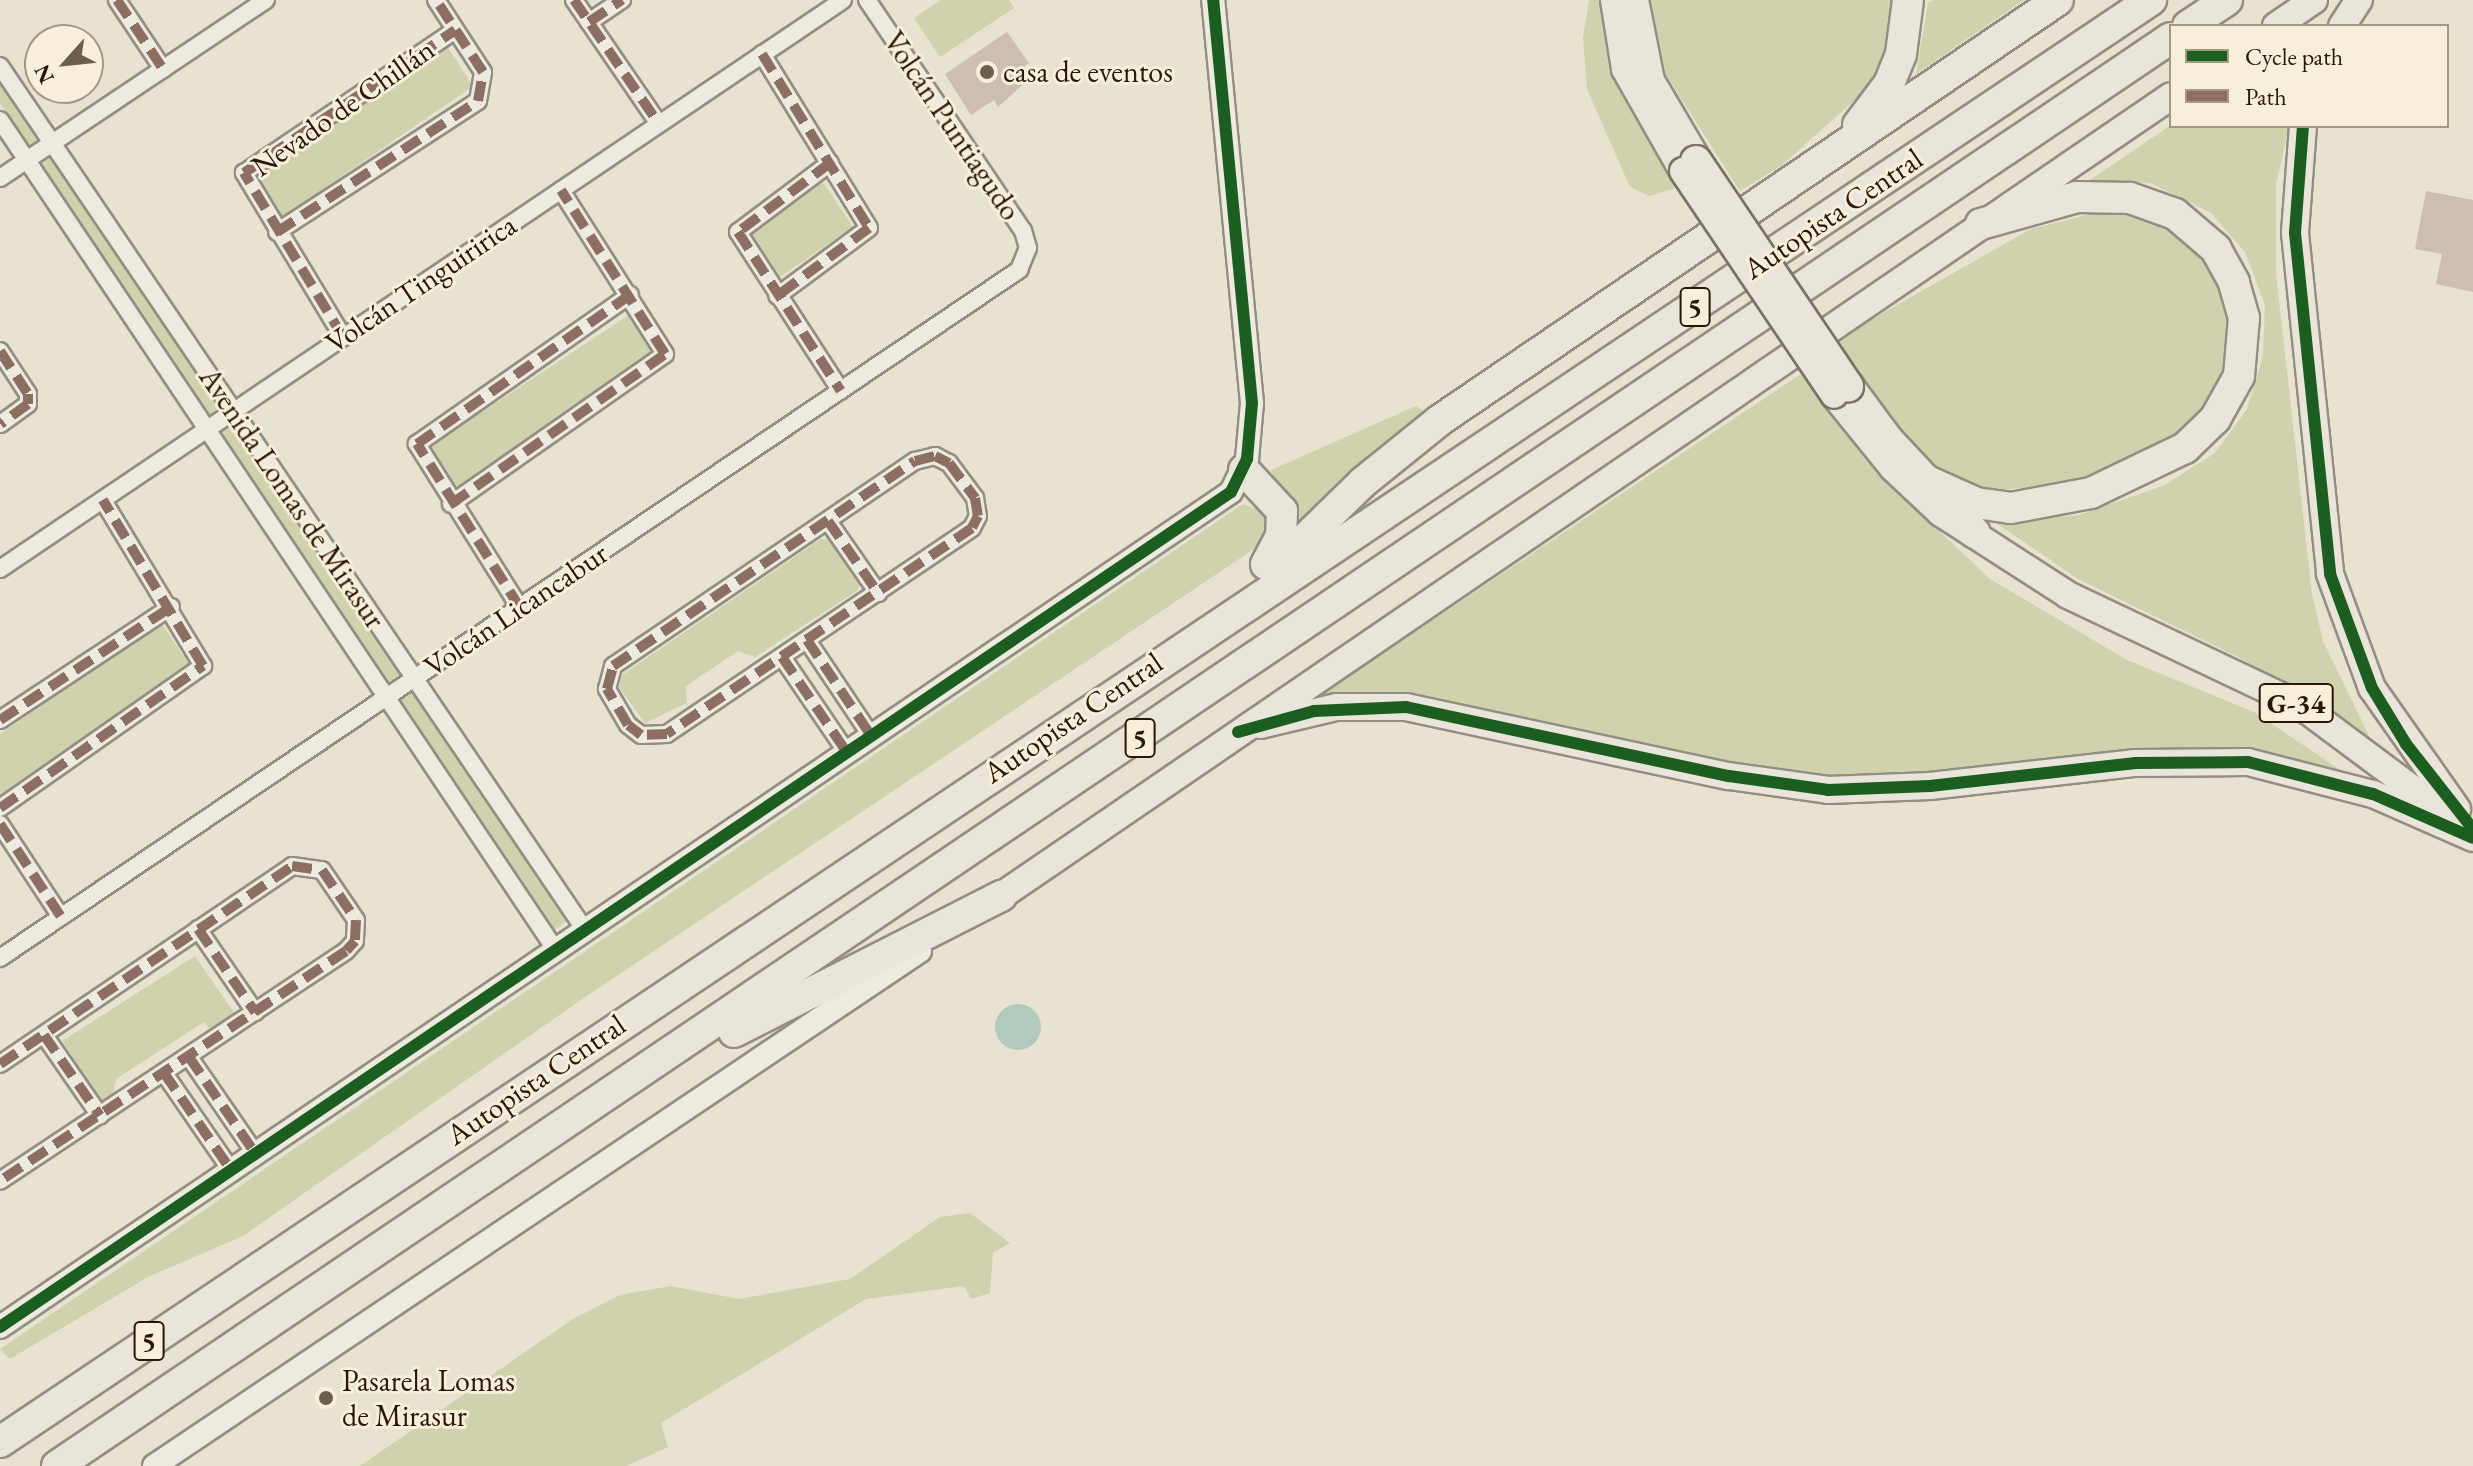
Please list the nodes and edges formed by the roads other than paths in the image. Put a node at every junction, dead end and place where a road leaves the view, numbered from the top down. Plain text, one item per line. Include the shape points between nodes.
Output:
1 (117, 0) edge
2 (266, 0) edge
3 (436, 0) edge
4 (574, 0) edge
5 (622, 0) edge
6 (843, 0) edge
7 (867, 0) edge
8 (1213, 0) edge
9 (1614, 0) edge
10 (1633, 0) edge
11 (1908, 0) edge
12 (2058, 0) edge
13 (2151, 0) edge
14 (2227, 0) edge
15 (2314, 0) edge
16 (2359, 0) edge
17 (589, 22) junction
18 (2191, 24) edge
19 (2279, 24) edge
20 (2343, 24) edge
21 (455, 30) junction
22 (2169, 39) edge
23 (762, 54) junction
24 (0, 66) edge
25 (163, 69) junction
26 (2169, 97) edge
27 (0, 120) edge
28 (659, 124) junction
29 (2303, 128) edge
30 (52, 143) junction
31 (1839, 146) junction
32 (27, 160) junction
33 (830, 163) junction
34 (1689, 166) junction
35 (0, 178) edge
36 (561, 190) junction
37 (1981, 224) junction
38 (277, 232) junction
39 (1027, 256) joint
40 (630, 295) junction
41 (777, 296) junction
42 (343, 337) junction
43 (0, 351) edge
44 (841, 391) junction
45 (1841, 391) junction
46 (234, 411) junction
47 (0, 424) edge
48 (208, 429) junction
49 (1244, 470) junction
50 (1925, 480) junction
51 (103, 500) junction
52 (451, 504) junction
53 (828, 521) junction
54 (1975, 533) junction
55 (0, 569) edge
56 (878, 593) junction
57 (171, 607) junction
58 (520, 608) junction
59 (1236, 609) junction
60 (807, 640) junction
61 (782, 657) junction
62 (414, 678) junction
63 (388, 697) junction
64 (0, 720) edge
65 (1238, 732) junction
66 (872, 737) junction
67 (848, 754) junction
68 (0, 808) edge
69 (0, 824) edge
70 (2473, 834) edge
71 (1001, 896) junction
72 (61, 917) junction
73 (198, 929) junction
74 (585, 930) junction
75 (555, 949) junction
76 (0, 958) edge
77 (255, 1012) junction
78 (44, 1035) junction
79 (189, 1057) junction
80 (0, 1064) edge
81 (164, 1073) junction
82 (100, 1116) junction
83 (578, 1117) junction
84 (255, 1153) junction
85 (231, 1170) junction
86 (0, 1181) edge
87 (0, 1327) edge
88 (0, 1442) edge
89 (57, 1466) edge
90 (154, 1466) edge

1 - 25 street
2 - 25 street
3 - 21 street, Nevado de Chillán
4 - 17 street
5 - 17 street
6 - 23 street, Volcán Tinguiririca
7 - 39 street, Volcán Puntiagudo via 1023,231
8 - 49 street via 1252,403
9 - 34 main road via 1625,69
10 - 34 highway via 1649,81
11 - 31 highway via 1905,39 1889,84
12 - 31 highway
13 - 59 highway, Autopista Central / 5
14 - 18 highway
15 - 19 main road
16 - 20 main road
17 - 28 street
21 - 38 street, Nevado de Chillán via 483,72 478,101
21 - 38 street, Nevado de Chillán via 246,170 244,179
22 - 83 highway, Autopista Central / 5
23 - 28 street, Volcán Tinguiririca
23 - 33 street
24 - 30 street, Avenida Lomas de Mirasur
25 - 30 street
26 - 37 main road
27 - 32 street, Avenida Lomas de Mirasur
28 - 36 street, Volcán Tinguiririca
29 - 70 main road via 2295,233 2330,574 2372,688 2412,753
30 - 32 street
30 - 46 street, Avenida Lomas de Mirasur
31 - 59 highway via 1413,440 1337,505
32 - 35 street
32 - 48 street, Avenida Lomas de Mirasur
33 - 41 street via 738,232
33 - 41 street via 869,228
34 - 45 highway, bridge
36 - 40 street
36 - 42 street, Volcán Tinguiririca
37 - 50 highway via 2077,197 2130,198 2175,214 2216,249 2234,282 2244,318 2239,376 2215,419 2185,448 2091,493 2011,508 1976,503
37 - 65 main road
38 - 42 street, Nevado de Chillán
39 - 44 street, Volcán Licancabur via 1012,276
40 - 52 street via 421,436 419,456
40 - 52 street via 664,347 662,361
41 - 44 street
42 - 46 street, Volcán Tinguiririca
43 - 47 street via 28,394 28,404
44 - 58 street, Volcán Licancabur
45 - 50 highway
45 - 54 main road via 1914,489
46 - 48 street, Volcán Tinguiririca
46 - 62 street, Avenida Lomas de Mirasur
48 - 51 street, Volcán Tinguiririca
48 - 63 street, Avenida Lomas de Mirasur
49 - 59 highway via 1278,504 1283,526
49 - 66 street via 1211,509
50 - 54 highway
51 - 55 street, Volcán Tinguiririca
51 - 57 street
52 - 58 street
53 - 56 street
53 - 56 street via 928,456 949,463 975,498 978,516 972,528
53 - 61 street via 619,662 607,689 634,731 658,737
54 - 70 main road, G-34 via 2068,595 2300,705
56 - 60 street
57 - 64 street
57 - 68 street via 202,656 201,671
58 - 62 street, Volcán Licancabur
59 - 88 highway, Autopista Central / 5
60 - 61 street
60 - 66 street
61 - 67 street
62 - 63 street, Volcán Licancabur
62 - 74 street, Avenida Lomas de Mirasur
63 - 72 street, Volcán Licancabur
63 - 75 street, Avenida Lomas de Mirasur
65 - 70 main road via 1314,711 1390,705 1729,776 1828,790 1930,786 2173,760 2248,762 2373,794
65 - 71 main road
66 - 67 street
67 - 74 street
69 - 72 street
71 - 83 highway
71 - 90 street
72 - 76 street, Volcán Licancabur
73 - 77 street
73 - 77 street via 292,866 308,864 327,876 356,920 355,941
73 - 78 street
74 - 75 street
75 - 84 street
77 - 79 street
78 - 80 street
78 - 82 street
79 - 81 street
79 - 84 street
81 - 82 street
81 - 85 street
82 - 86 street
83 - 89 highway, Autopista Central / 5
84 - 85 street
85 - 87 street

